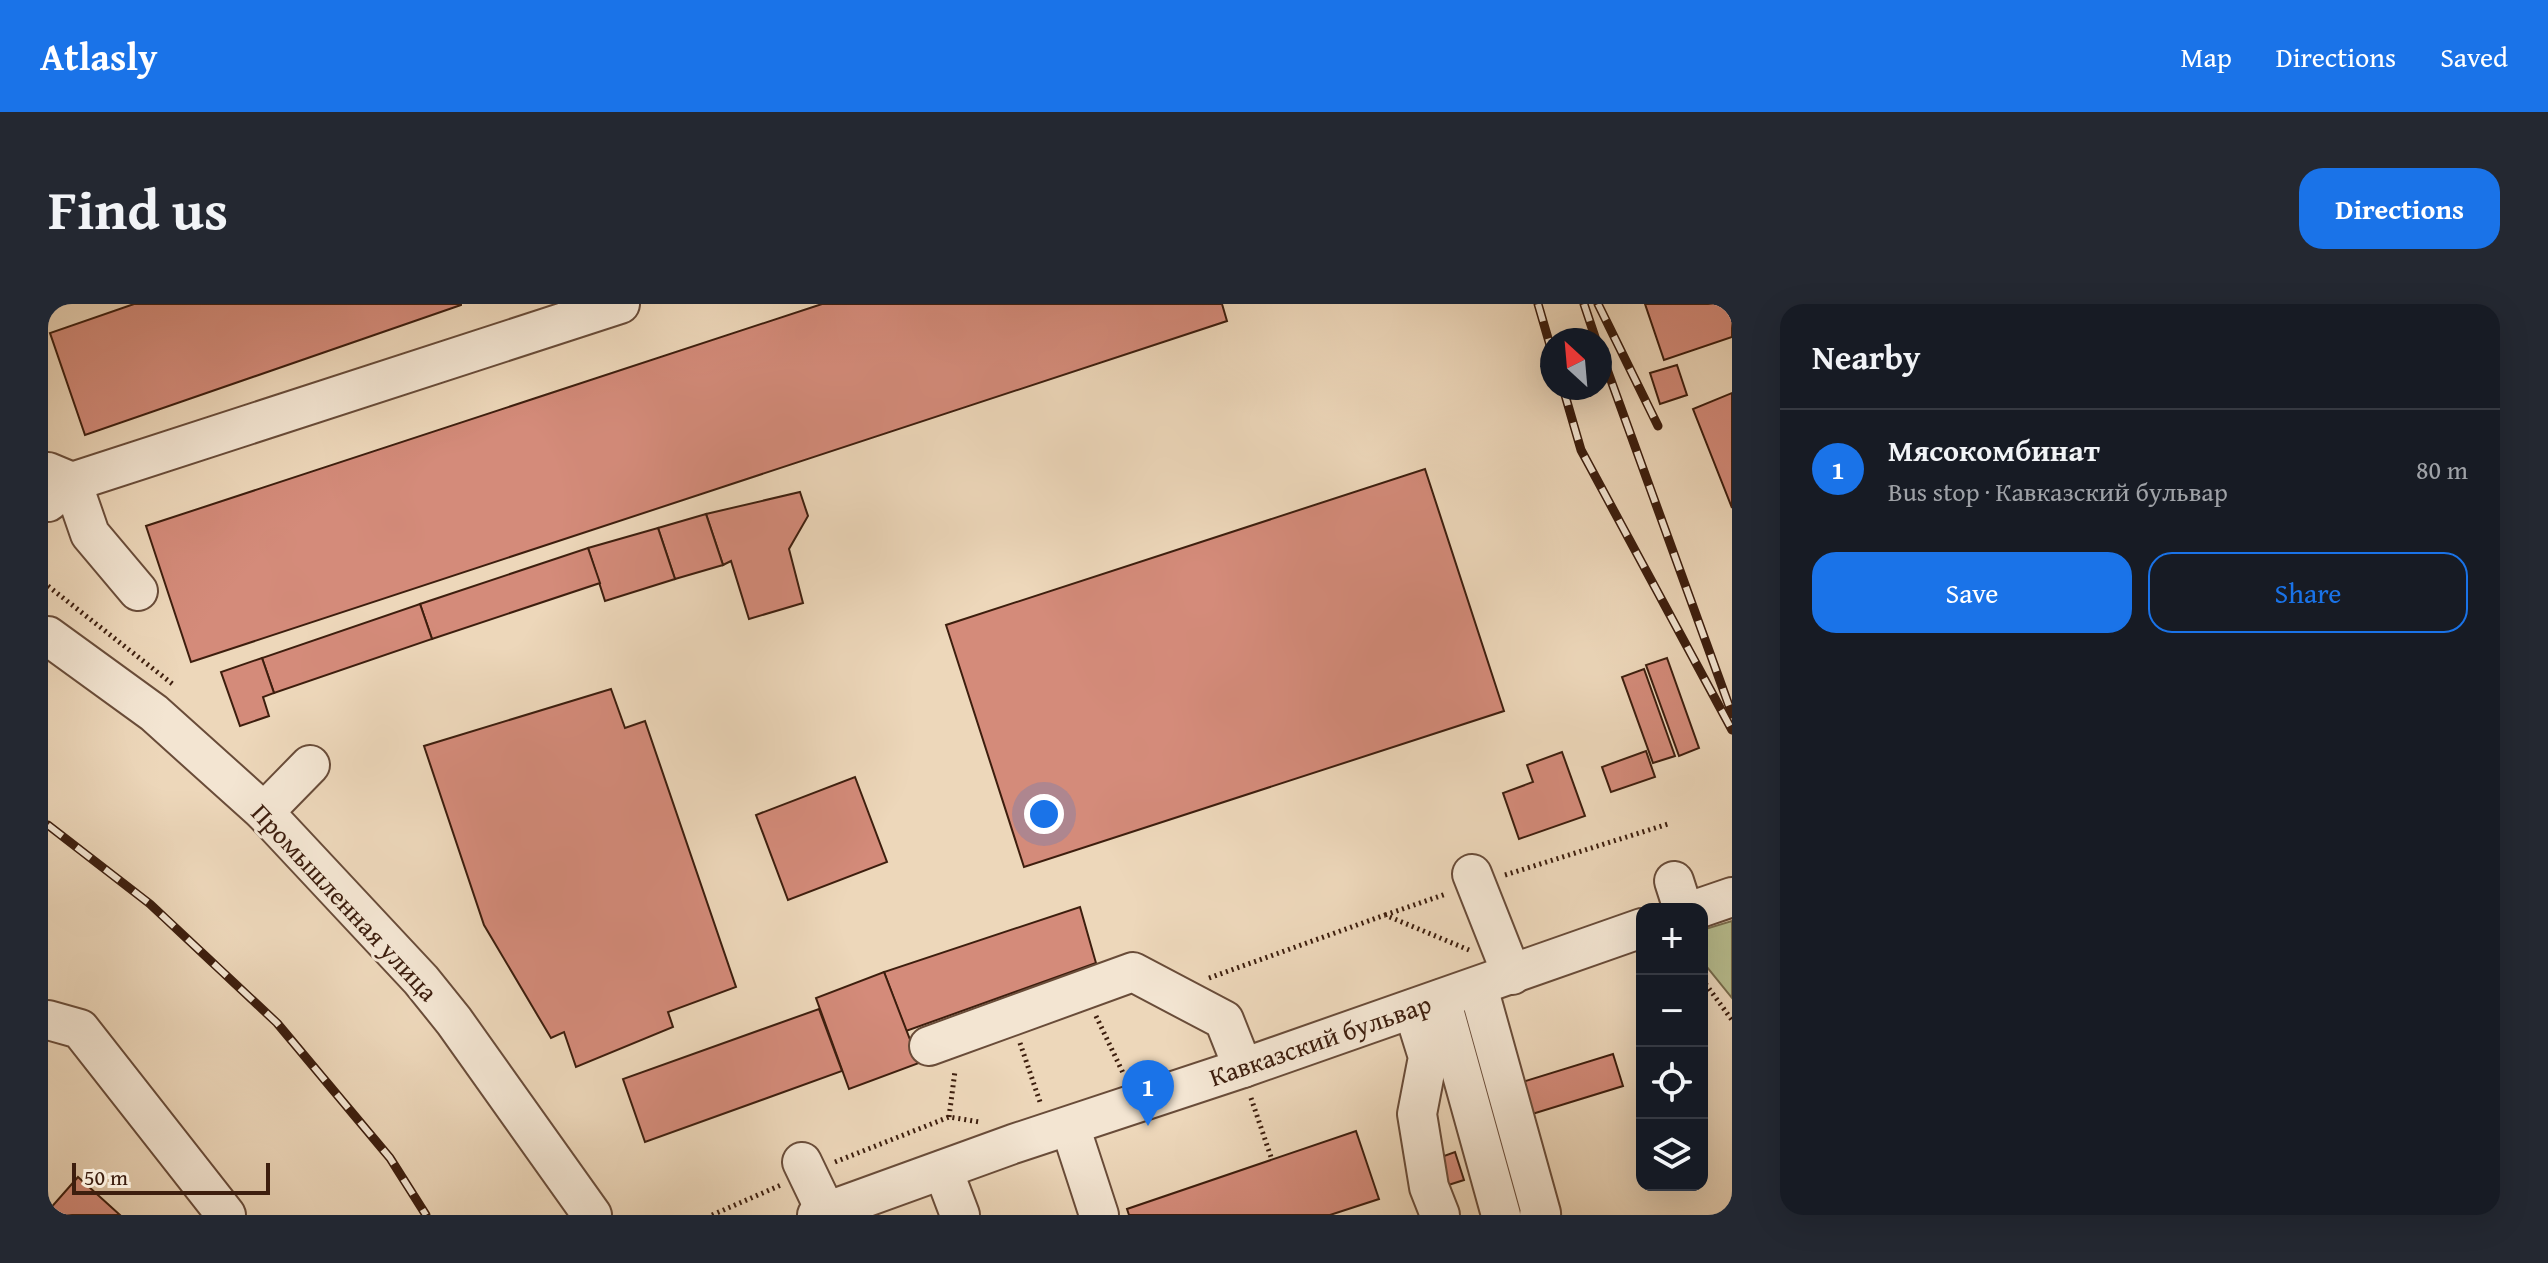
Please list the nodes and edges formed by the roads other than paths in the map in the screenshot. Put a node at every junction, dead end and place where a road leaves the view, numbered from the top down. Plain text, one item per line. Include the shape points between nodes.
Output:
1 (620, 304) edge
2 (56, 485) edge
3 (138, 591) dead end
4 (48, 636) edge
5 (310, 765) dead end
6 (264, 812) junction
7 (1474, 879) road end
8 (1732, 897) edge
9 (1685, 900) edge
10 (1636, 930) edge
11 (1457, 990) junction
12 (48, 1020) edge
13 (929, 1046) dead end
14 (1245, 1076) junction
15 (1062, 1112) junction
16 (802, 1162) dead end
17 (943, 1170) junction
18 (821, 1214) edge
19 (226, 1215) edge
20 (592, 1215) edge
21 (960, 1215) edge
22 (1099, 1215) edge
23 (1415, 1215) edge
24 (1440, 1215) edge
25 (1501, 1215) edge
26 (1525, 1215) edge
27 (1539, 1215) edge

1 - 2 street
2 - 3 street
4 - 6 street, Промышленная улица via 154,713
5 - 6 street
6 - 20 street, Промышленная улица via 421,980
7 - 11 street
8 - 9 street
10 - 11 street, Кавказский бульвар
11 - 14 street, Кавказский бульвар
11 - 23 street via 1407,1067 1397,1113
11 - 24 street via 1428,1057 1417,1114 1429,1187
11 - 25 street
11 - 26 street
11 - 27 street via 1505,1065
12 - 19 street via 80,1029
13 - 14 street via 1018,1039 1088,1010 1133,972 1224,1020
14 - 15 street, Кавказский бульвар
15 - 17 street, Кавказский бульвар
15 - 22 street
16 - 18 street
17 - 18 street, Кавказский бульвар
17 - 21 street

